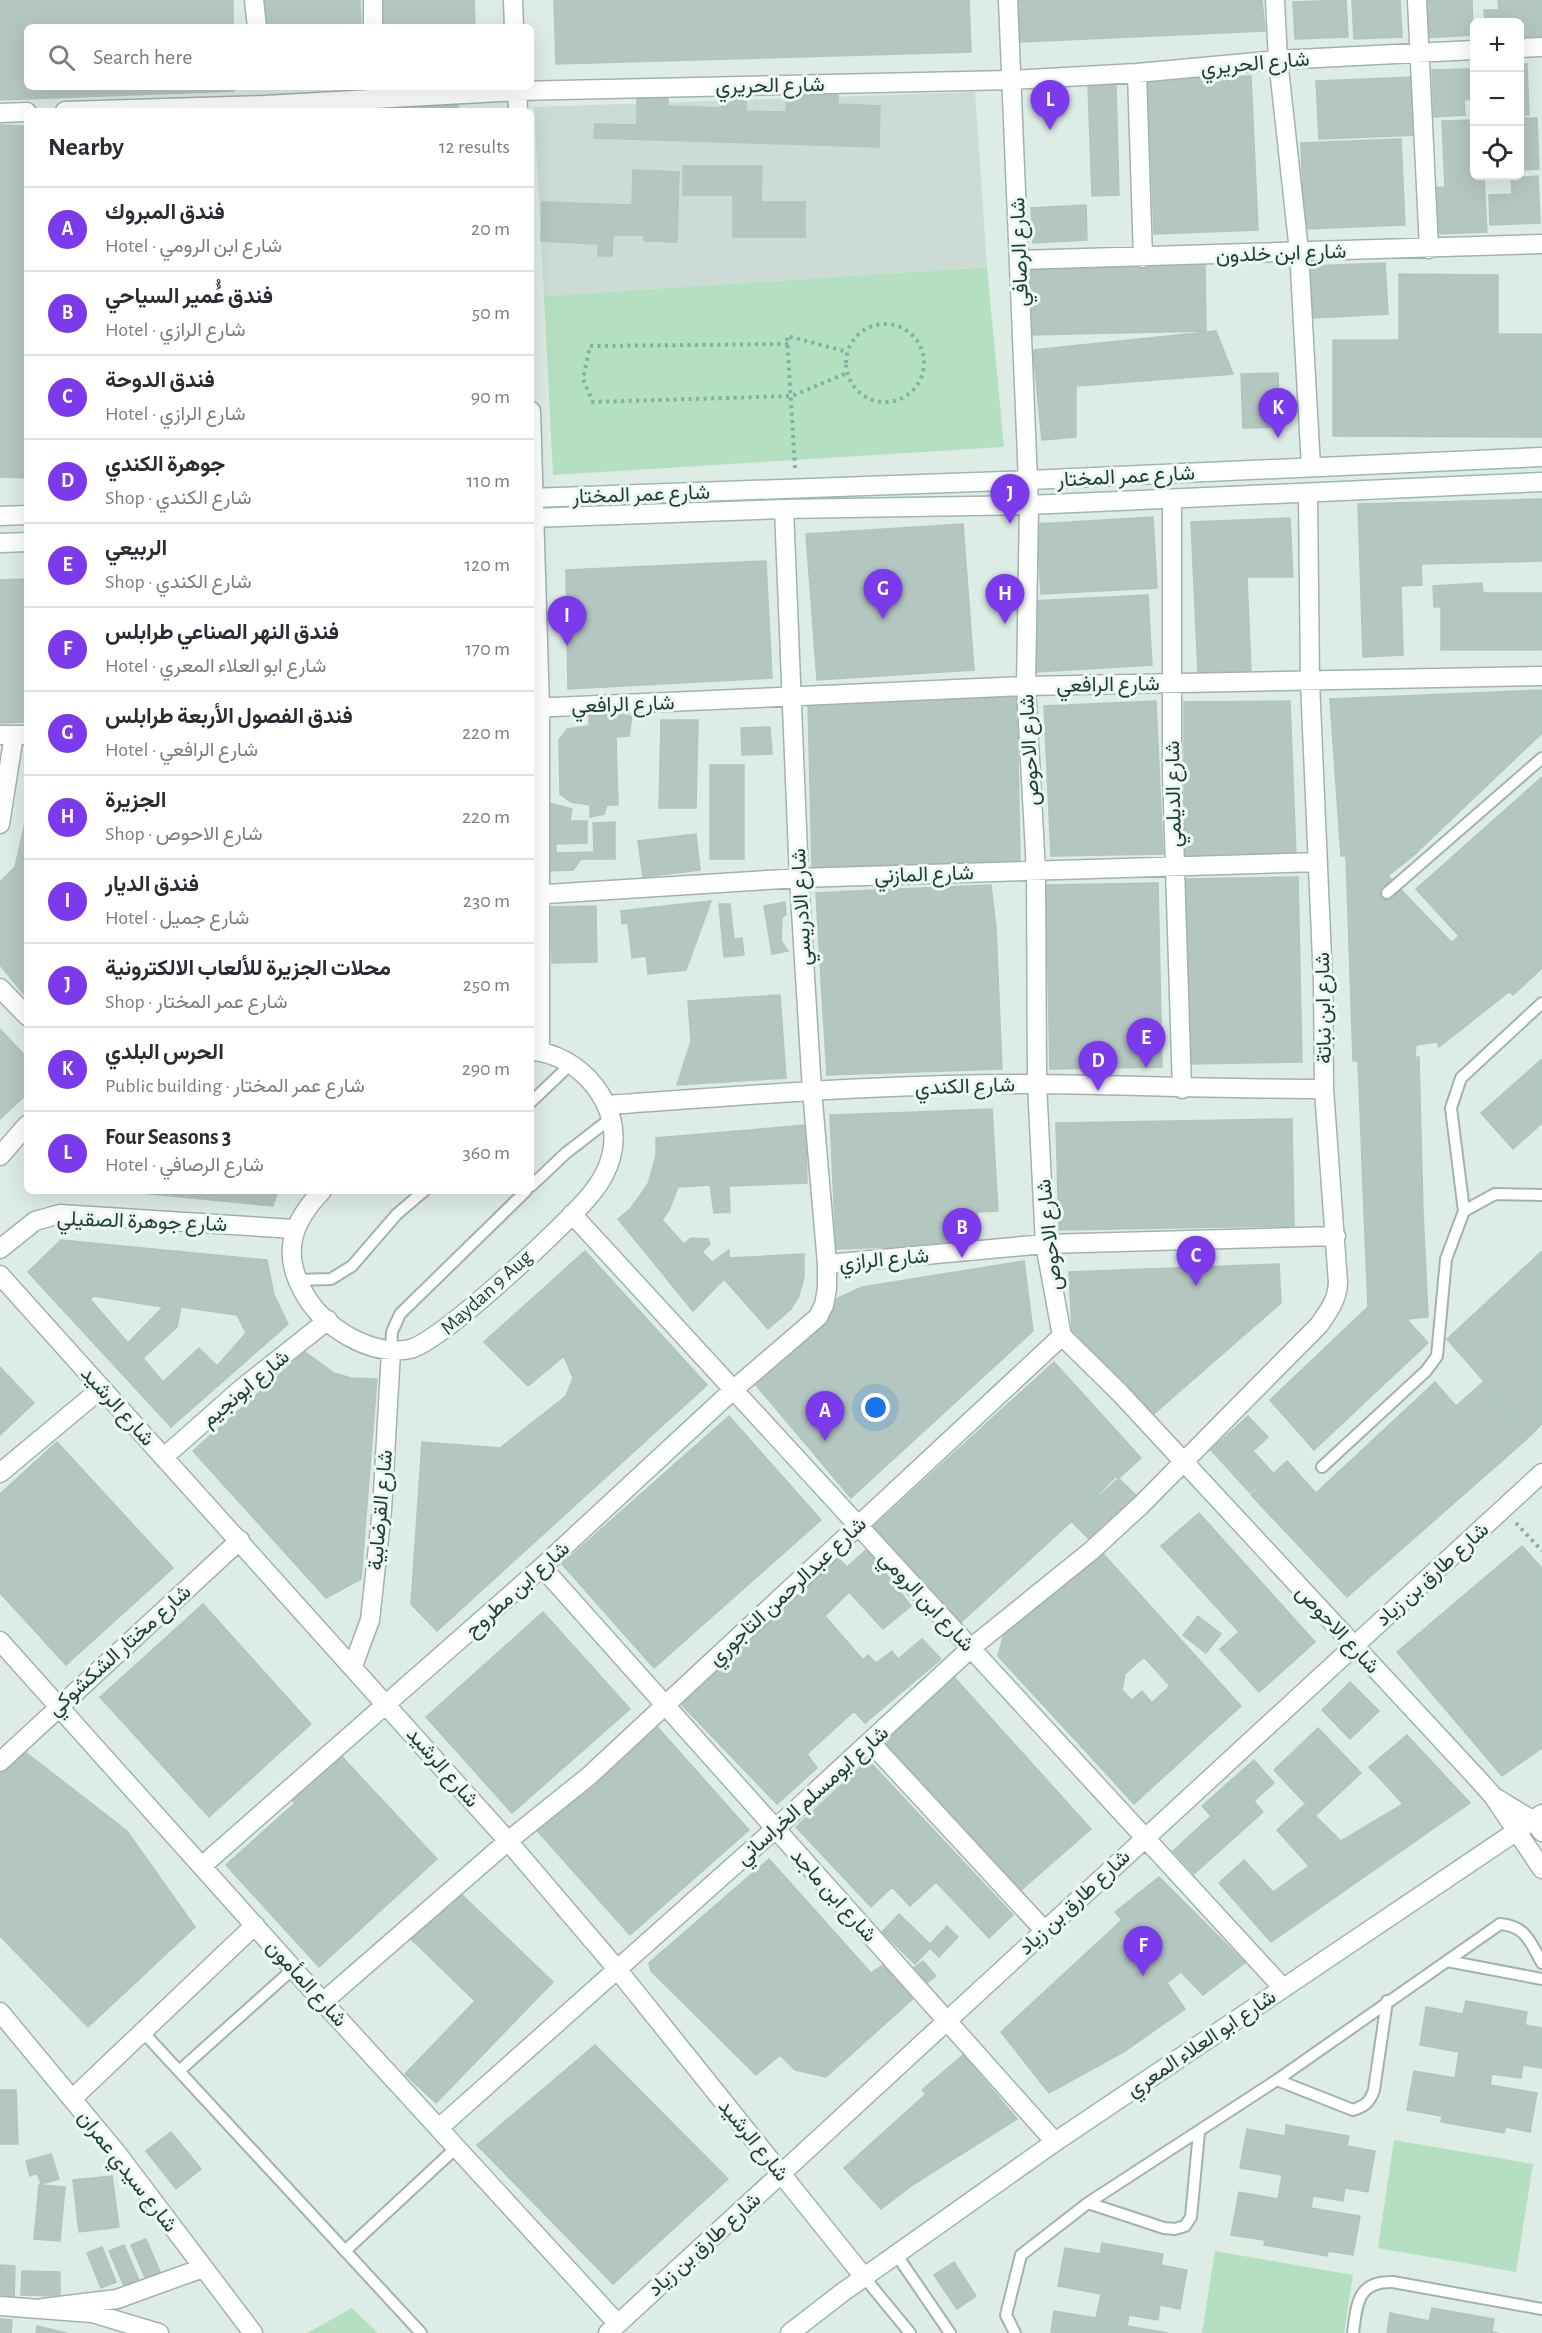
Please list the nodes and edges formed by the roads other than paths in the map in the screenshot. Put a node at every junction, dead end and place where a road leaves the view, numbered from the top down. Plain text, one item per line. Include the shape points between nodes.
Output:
1 (254, 0) edge
2 (372, 0) edge
3 (513, 0) edge
4 (1008, 0) edge
5 (1275, 0) edge
6 (1417, 0) edge
7 (257, 24) edge
8 (373, 24) edge
9 (514, 24) edge
10 (1542, 47) edge
11 (1524, 48) edge
12 (1470, 50) edge
13 (1419, 52) junction
14 (1278, 60) junction
15 (1137, 73) junction
16 (1011, 80) junction
17 (534, 89) edge
18 (262, 90) edge
19 (503, 90) edge
20 (517, 90) edge
21 (376, 99) edge
22 (264, 108) edge
23 (518, 108) edge
24 (24, 112) edge
25 (0, 113) edge
26 (1542, 244) edge
27 (1429, 249) junction
28 (1299, 251) junction
29 (1143, 258) junction
30 (1019, 260) junction
31 (1542, 457) edge
32 (1311, 467) junction
33 (1029, 480) junction
34 (1542, 482) edge
35 (1308, 493) junction
36 (534, 498) edge
37 (1172, 499) junction
38 (1029, 504) junction
39 (784, 509) junction
40 (24, 515) edge
41 (0, 516) edge
42 (534, 518) edge
43 (24, 542) edge
44 (0, 543) edge
45 (534, 613) edge
46 (1542, 676) edge
47 (1310, 681) junction
48 (1171, 682) junction
49 (1026, 686) junction
50 (790, 697) junction
51 (535, 708) edge
52 (14, 735) edge
53 (1542, 759) edge
54 (0, 824) edge
55 (1318, 862) junction
56 (1175, 867) junction
57 (1036, 871) junction
58 (799, 878) junction
59 (1387, 892) dead end
60 (536, 895) edge
61 (0, 988) edge
62 (1542, 1003) edge
63 (24, 1013) edge
64 (536, 1051) edge
65 (572, 1063) junction
66 (1037, 1084) junction
67 (1182, 1089) junction
68 (1324, 1089) junction
69 (812, 1090) junction
70 (534, 1099) edge
71 (608, 1112) junction
72 (24, 1128) edge
73 (0, 1156) edge
74 (534, 1183) edge
75 (319, 1194) edge
76 (421, 1194) edge
77 (523, 1194) edge
78 (1542, 1195) edge
79 (1464, 1211) junction
80 (572, 1214) junction
81 (294, 1229) junction
82 (1336, 1236) junction
83 (1045, 1244) junction
84 (0, 1249) edge
85 (827, 1264) junction
86 (0, 1275) edge
87 (296, 1280) junction
88 (824, 1305) joint
89 (328, 1320) junction
90 (1062, 1336) junction
91 (391, 1351) junction
92 (102, 1388) junction
93 (733, 1390) junction
94 (164, 1457) junction
95 (1182, 1461) junction
96 (1322, 1467) dead end
97 (0, 1473) edge
98 (1542, 1473) edge
99 (858, 1525) junction
100 (240, 1540) junction
101 (542, 1567) junction
102 (0, 1641) edge
103 (1354, 1645) junction
104 (970, 1648) junction
105 (353, 1665) junction
106 (387, 1704) junction
107 (665, 1705) junction
108 (58, 1706) junction
109 (871, 1743) junction
110 (0, 1762) edge
111 (1493, 1796) junction
112 (1539, 1822) edge
113 (775, 1829) junction
114 (1516, 1833) junction
115 (1144, 1838) junction
116 (508, 1841) junction
117 (202, 1866) junction
118 (1542, 1869) edge
119 (255, 1925) junction
120 (1044, 1930) junction
121 (1447, 1961) junction
122 (1542, 1963) edge
123 (293, 1969) junction
124 (617, 1969) junction
125 (1542, 1979) edge
126 (1282, 1988) junction
127 (1387, 2001) junction
128 (323, 2002) junction
129 (0, 2012) edge
130 (946, 2020) junction
131 (143, 2032) junction
132 (179, 2071) junction
133 (1277, 2080) junction
134 (72, 2099) junction
135 (440, 2127) junction
136 (1199, 2132) junction
137 (1055, 2142) junction
138 (457, 2147) junction
139 (782, 2174) junction
140 (1088, 2203) junction
141 (345, 2251) junction
142 (896, 2254) junction
143 (203, 2268) junction
144 (864, 2277) junction
145 (0, 2306) edge
146 (43, 2308) junction
147 (1542, 2308) edge
148 (612, 2328) edge
149 (159, 2333) edge
150 (253, 2333) edge
151 (421, 2333) edge
152 (790, 2333) edge
153 (910, 2333) edge
154 (950, 2333) edge
155 (1015, 2333) edge
156 (1353, 2333) edge

1 - 7 street
2 - 8 street
3 - 9 street
4 - 16 street, شارع الرصافي
5 - 14 street
6 - 13 street
10 - 11 street
12 - 13 street, شارع الحريري
13 - 14 street, شارع الحريري
13 - 27 street
14 - 15 street, شارع الحريري
14 - 28 street
15 - 16 street, شارع الحريري
15 - 29 street
16 - 17 street, شارع الحريري
16 - 30 street, شارع الرصافي
18 - 22 street
19 - 21 street, شارع الحريري
20 - 23 street
21 - 22 street, شارع الحريري
24 - 25 street
26 - 27 street, شارع ابن خلدون
27 - 28 street, شارع ابن خلدون
28 - 29 street, شارع ابن خلدون
28 - 32 street
29 - 30 street, شارع ابن خلدون
30 - 33 street, شارع الرصافي
31 - 32 street, شارع عمر المختار
32 - 33 street, شارع عمر المختار
33 - 36 street, شارع عمر المختار
33 - 38 street, شارع الرصافي
34 - 35 street, شارع عمر المختار
35 - 37 street, شارع عمر المختار
35 - 47 street, شارع ابن نباتة
37 - 38 street, شارع عمر المختار
37 - 48 street, شارع الديلمي
38 - 39 street, شارع عمر المختار
38 - 49 street, شارع الاحوص
39 - 42 street, شارع عمر المختار
39 - 50 street, شارع الادريسي
40 - 41 street
43 - 44 street
45 - 51 street
46 - 47 street, شارع الرافعي
47 - 48 street, شارع الرافعي
47 - 55 street, شارع ابن نباتة
48 - 49 street, شارع الرافعي
48 - 56 street, شارع الديلمي
49 - 50 street, شارع الرافعي
49 - 57 street, شارع الاحوص
50 - 51 street, شارع الرافعي
50 - 58 street, شارع الادريسي
51 - 60 street
52 - 54 street
53 - 59 lane
55 - 56 street, شارع المازني
55 - 68 street, شارع ابن نباتة
56 - 57 street, شارع المازني
56 - 67 street, شارع الديلمي
57 - 58 street, شارع المازني
57 - 66 street, شارع الاحوص
58 - 60 street, شارع المازني
58 - 69 street, شارع الادريسي
60 - 64 street
61 - 63 street
62 - 79 lane via 1461,1078 1451,1108
64 - 65 street
65 - 70 lane
65 - 71 street via 594,1085
66 - 67 street, شارع الكندي
66 - 69 street, شارع الكندي
66 - 83 street, شارع الاحوص
67 - 68 street, شارع الكندي
68 - 82 street, شارع ابن نباتة
69 - 71 street, شارع الكندي
69 - 85 street, شارع الادريسي
71 - 74 lane
71 - 80 street, Maydan 9 Aug via 612,1156 593,1192
72 - 73 street
75 - 81 street, Maydan 9 Aug
76 - 87 lane via 352,1266 331,1279
77 - 91 lane via 400,1314 392,1332
78 - 79 lane via 1495,1194
79 - 96 lane via 1446,1259 1437,1356 1426,1371
80 - 91 street, Maydan 9 Aug via 452,1324 424,1345
80 - 93 street, شارع ابن الرومي
81 - 84 street, شارع جوهرة الصقيلي via 60,1214 35,1221
81 - 87 street, Maydan 9 Aug via 291,1258
82 - 83 street, شارع الرازي
82 - 95 street, شارع ابن نباتة via 1337,1296 1330,1309
83 - 85 street, شارع الرازي
83 - 90 street, شارع الاحوص
85 - 88 street, شارع الادريسي
86 - 92 street, شارع الرشيد
87 - 89 street, Maydan 9 Aug
88 - 93 street, شارع ابن مطروح via 818,1317
89 - 91 street, Maydan 9 Aug via 363,1343
89 - 94 street, شارع ابونجيم
90 - 95 street, شارع الاحوص
90 - 99 street, شارع عبدالرحمن التاجوري
91 - 105 street, شارع القرضابية via 382,1510 370,1620
92 - 94 street, شارع الرشيد
92 - 97 street
93 - 99 street, شارع ابن الرومي
93 - 101 street, شارع ابن مطروح
94 - 100 street, شارع الرشيد
95 - 103 street, شارع الاحوص
95 - 104 street, شارع ابومسلم الخراساني via 1091,1551
98 - 103 street, شارع طارق بن زياد
99 - 104 street, شارع ابن الرومي
99 - 107 street, شارع عبدالرحمن التاجوري
100 - 105 street, شارع الرشيد
100 - 108 street, شارع مختار الشكشوكي
101 - 106 street, شارع ابن مطروح
101 - 107 street, شارع ابن ماجد
102 - 108 street, شارع المأمون
103 - 111 street, شارع الاحوص
103 - 115 street, شارع طارق بن زياد
104 - 109 street, شارع ابومسلم الخراساني
104 - 115 street, شارع ابن الرومي
105 - 106 street, شارع الرشيد
106 - 116 street, شارع الرشيد
106 - 117 street, شارع ابن مطروح
107 - 113 street, شارع ابن ماجد
107 - 116 street, شارع عبدالرحمن التاجوري via 589,1776
108 - 110 street, شارع مختار الشكشوكي
108 - 117 street, شارع المأمون
109 - 113 street, شارع ابومسلم الخراساني
109 - 120 street
111 - 112 street
111 - 114 street
112 - 114 street, شارع ابو العلاء المعري
113 - 124 street, شارع ابومسلم الخراساني
113 - 130 street, شارع ابن ماجد
114 - 118 street
114 - 126 street, شارع ابو العلاء المعري
115 - 120 street, شارع طارق بن زياد
115 - 126 street, شارع ابن الرومي
116 - 124 street, شارع الرشيد
116 - 128 street, شارع عبدالرحمن التاجوري
117 - 119 street, شارع المأمون
119 - 123 street, شارع المأمون
119 - 131 street
120 - 130 street, شارع طارق بن زياد
121 - 122 lane via 1500,1924 1515,1925 1526,1935
121 - 125 lane
121 - 127 lane
123 - 128 street, شارع المأمون
123 - 132 lane
124 - 135 street, شارع ابومسلم الخراساني
124 - 139 street, شارع الرشيد
126 - 137 street, شارع ابو العلاء المعري
127 - 133 lane
127 - 133 lane via 1374,2090 1363,2107 1353,2110
128 - 135 street, شارع المأمون
129 - 134 street, شارع سيدي عمران
130 - 137 street, شارع ابن ماجد
130 - 139 street, شارع طارق بن زياد
131 - 132 lane
131 - 134 street
132 - 141 lane
133 - 136 lane
134 - 143 street, شارع سيدي عمران
135 - 138 street, شارع المأمون
136 - 140 lane
136 - 140 lane via 1191,2217 1185,2226 1164,2228
137 - 142 street, شارع ابو العلاء المعري
138 - 141 lane
138 - 148 street, شارع المأمون
139 - 144 street, شارع الرشيد
139 - 148 street, شارع طارق بن زياد
140 - 155 lane via 1021,2255 1006,2315
141 - 151 lane
142 - 144 street, شارع ابو العلاء المعري
142 - 154 lane
143 - 146 street via 117,2299
143 - 150 street, شارع سيدي عمران
144 - 152 street, شارع ابو العلاء المعري
144 - 153 lane
145 - 146 street
146 - 149 street via 92,2313
147 - 156 lane via 1376,2282 1364,2291 1358,2304

